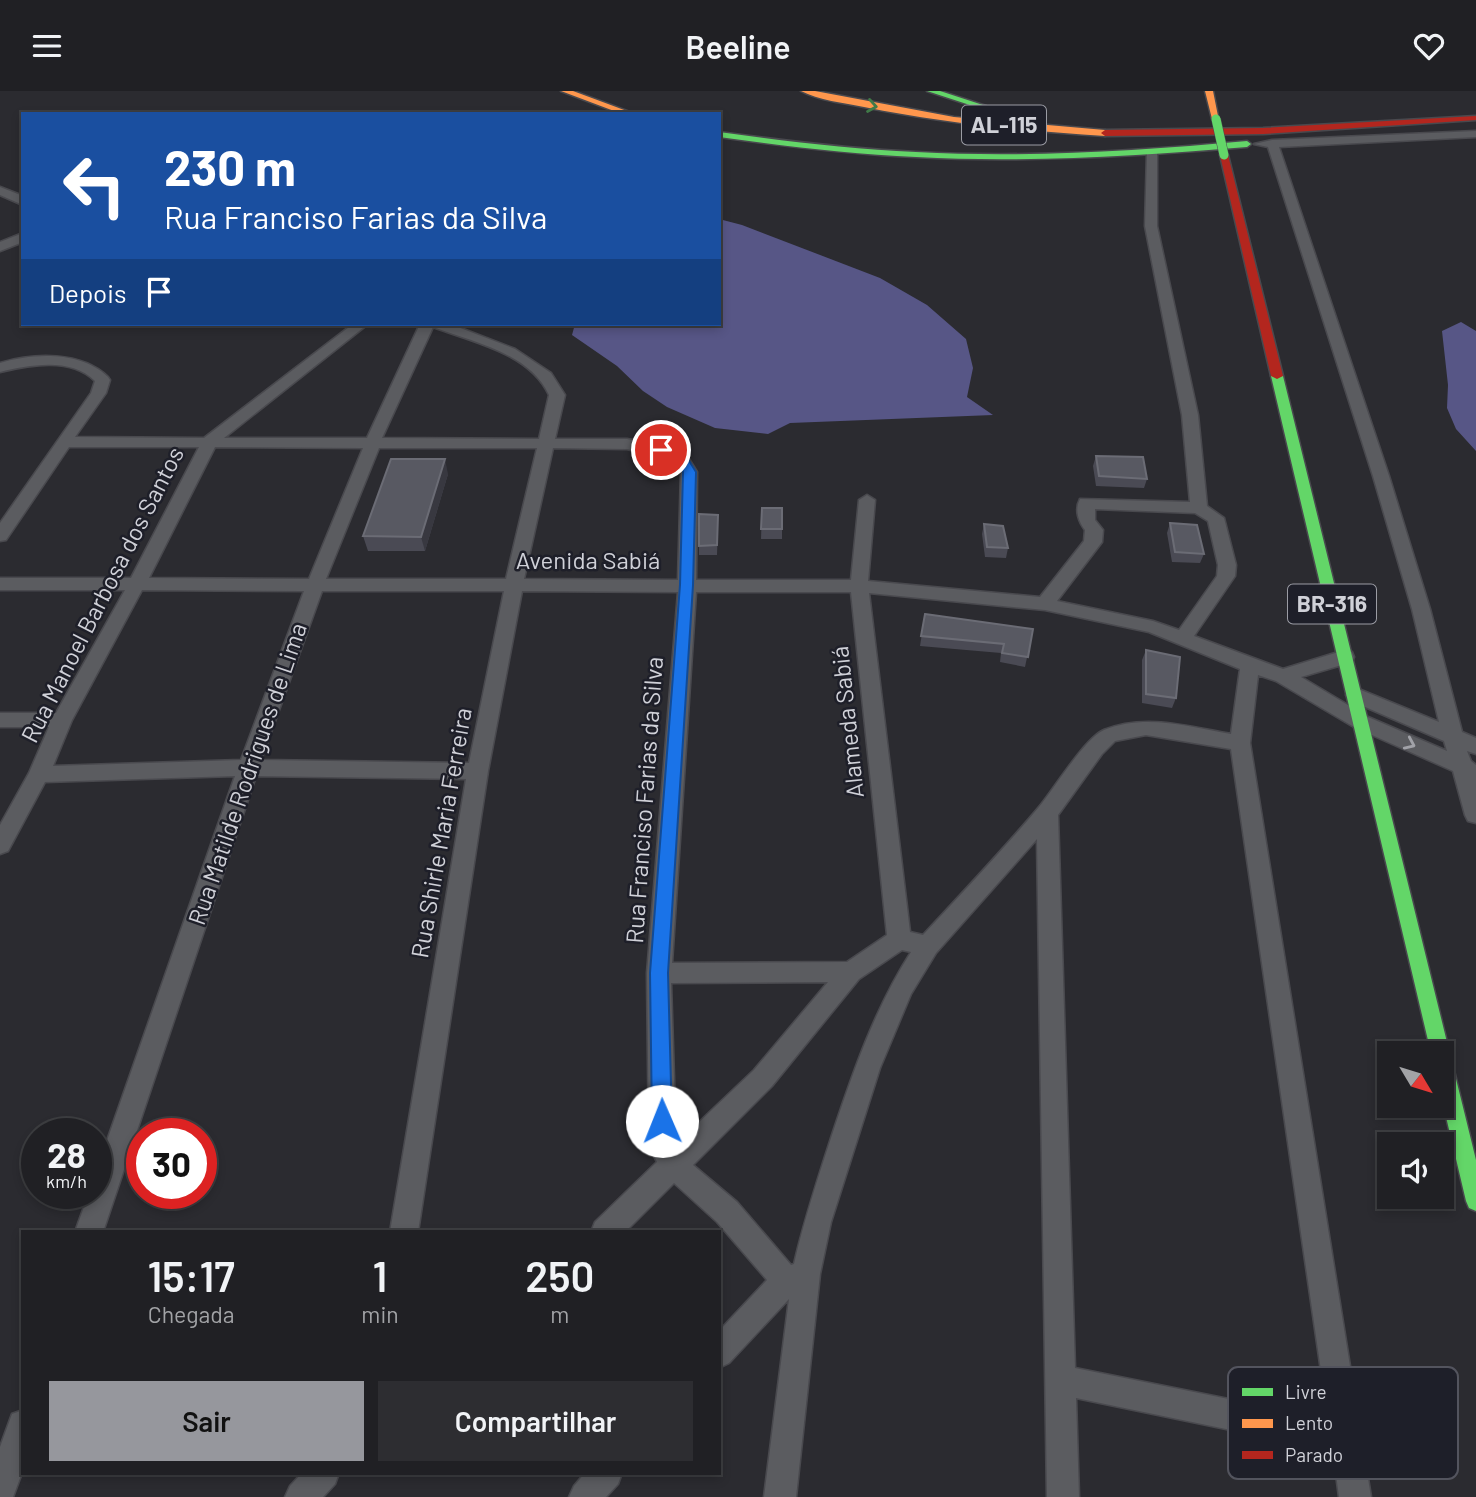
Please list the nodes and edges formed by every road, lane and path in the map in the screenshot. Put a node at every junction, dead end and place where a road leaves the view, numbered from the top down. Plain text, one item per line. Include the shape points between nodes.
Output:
1 (565, 91) edge
2 (806, 91) edge
3 (932, 91) edge
4 (1209, 91) edge
5 (625, 112) edge
6 (1476, 118) edge
7 (721, 134) edge
8 (1206, 134) junction
9 (1476, 134) edge
10 (1372, 139) junction
11 (1272, 143) junction
12 (1247, 144) joint
13 (1476, 146) edge
14 (1153, 153) junction
15 (0, 191) edge
16 (21, 200) edge
17 (21, 238) edge
18 (0, 247) edge
19 (358, 326) edge
20 (426, 326) edge
21 (443, 326) edge
22 (0, 368) edge
23 (210, 441) junction
24 (62, 442) junction
25 (373, 442) junction
26 (545, 445) junction
27 (867, 500) dead end
28 (1199, 507) junction
29 (0, 536) edge
30 (138, 582) junction
31 (0, 584) edge
32 (315, 585) junction
33 (514, 585) junction
34 (687, 585) junction
35 (859, 586) junction
36 (1045, 604) junction
37 (1183, 638) junction
38 (1345, 657) junction
39 (1250, 666) junction
40 (1283, 676) junction
41 (1356, 695) junction
42 (0, 720) edge
43 (62, 720) junction
44 (1361, 722) junction
45 (1453, 735) junction
46 (1240, 743) junction
47 (1476, 746) edge
48 (248, 768) junction
49 (1468, 769) edge
50 (478, 771) junction
51 (40, 774) junction
52 (1046, 813) junction
53 (1476, 815) edge
54 (0, 845) edge
55 (899, 939) junction
56 (928, 946) junction
57 (851, 972) junction
58 (659, 973) junction
59 (1437, 1041) edge
60 (1454, 1110) edge
61 (674, 1166) junction
62 (1476, 1201) edge
63 (90, 1230) edge
64 (404, 1230) edge
65 (607, 1230) edge
66 (796, 1278) junction
67 (721, 1351) edge
68 (1335, 1367) edge
69 (1062, 1380) junction
70 (1228, 1414) edge
71 (21, 1431) edge
72 (322, 1475) edge
73 (605, 1475) edge
74 (1352, 1479) edge
75 (0, 1491) edge
76 (301, 1497) edge
77 (585, 1497) edge
78 (780, 1497) edge
79 (1063, 1497) edge
80 (1355, 1497) edge

1 - 5 main road
2 -> 8 main road, AL-115 via 918,114 1014,127
3 - 8 main road via 1050,122
4 - 38 main road, BR-316, bridge
6 - 8 main road
7 - 14 main road via 912,158
9 - 10 street
10 - 11 street
10 - 13 street via 1403,146
11 - 12 street
11 - 45 street via 1381,476
12 - 14 main road
14 - 28 street via 1151,226 1190,415
15 - 16 street
17 - 18 street
19 - 23 street
20 - 25 street, Rua Matilde Rodrigues de Lima
21 - 26 street, Rua Shirle Maria Ferreira via 529,363 547,377 557,395
22 - 24 street via 13,362 48,359 99,375 103,380 98,393
23 - 24 street
23 - 25 street
23 - 30 street, Rua Manoel Barbosa dos Santos
24 - 29 street
25 - 26 street
25 - 32 street, Rua Matilde Rodrigues de Lima
26 - 33 street, Rua Shirle Maria Ferreira
26 - 34 street, Rua Franciso Farias da Silva via 627,444 680,457 690,472
27 - 35 street, Alameda Sabiá
28 - 36 street via 1086,503 1093,543
28 - 37 street via 1216,518 1226,576
30 - 31 street, Avenida Sabiá
30 - 32 street, Avenida Sabiá
30 - 43 street, Rua Manoel Barbosa dos Santos
32 - 33 street, Avenida Sabiá
32 - 48 street, Rua Matilde Rodrigues de Lima
33 - 34 street, Avenida Sabiá
33 - 50 street, Rua Shirle Maria Ferreira
34 - 35 street, Avenida Sabiá
34 - 58 street, Rua Franciso Farias da Silva
35 - 36 street, Avenida Sabiá
35 - 55 street, Alameda Sabiá
36 - 37 street, Avenida Sabiá via 1153,627
37 - 39 street, Avenida Sabiá
38 - 40 street
38 - 41 main road, BR-316
39 - 40 street, Avenida Sabiá
39 - 46 street
40 - 44 street, Avenida Sabiá
41 - 44 main road, BR-316
41 - 45 street
42 - 43 street
43 - 51 street, Rua Manoel Barbosa dos Santos
44 -> 49 street, Avenida Sabiá
44 - 59 main road, BR-316
45 - 47 street
45 - 49 street
46 - 52 street via 1146,729 1108,736
46 - 68 street
48 - 50 street
48 - 51 street
48 - 63 street, Rua Matilde Rodrigues de Lima
49 - 53 street
50 - 64 street, Rua Shirle Maria Ferreira
51 - 54 street, Rua Manoel Barbosa dos Santos
52 - 56 street
52 - 69 street
55 - 56 street
55 - 57 street
56 - 66 street via 901,988 867,1068
57 - 58 street
57 - 61 street via 763,1079
58 - 61 street, Rua Franciso Farias da Silva via 662,1145
60 - 62 main road
61 - 65 street
61 - 66 street
66 - 67 street
66 - 78 street
69 - 70 street
69 - 79 street
71 - 75 street
72 - 76 street
73 - 77 street
74 - 80 street

